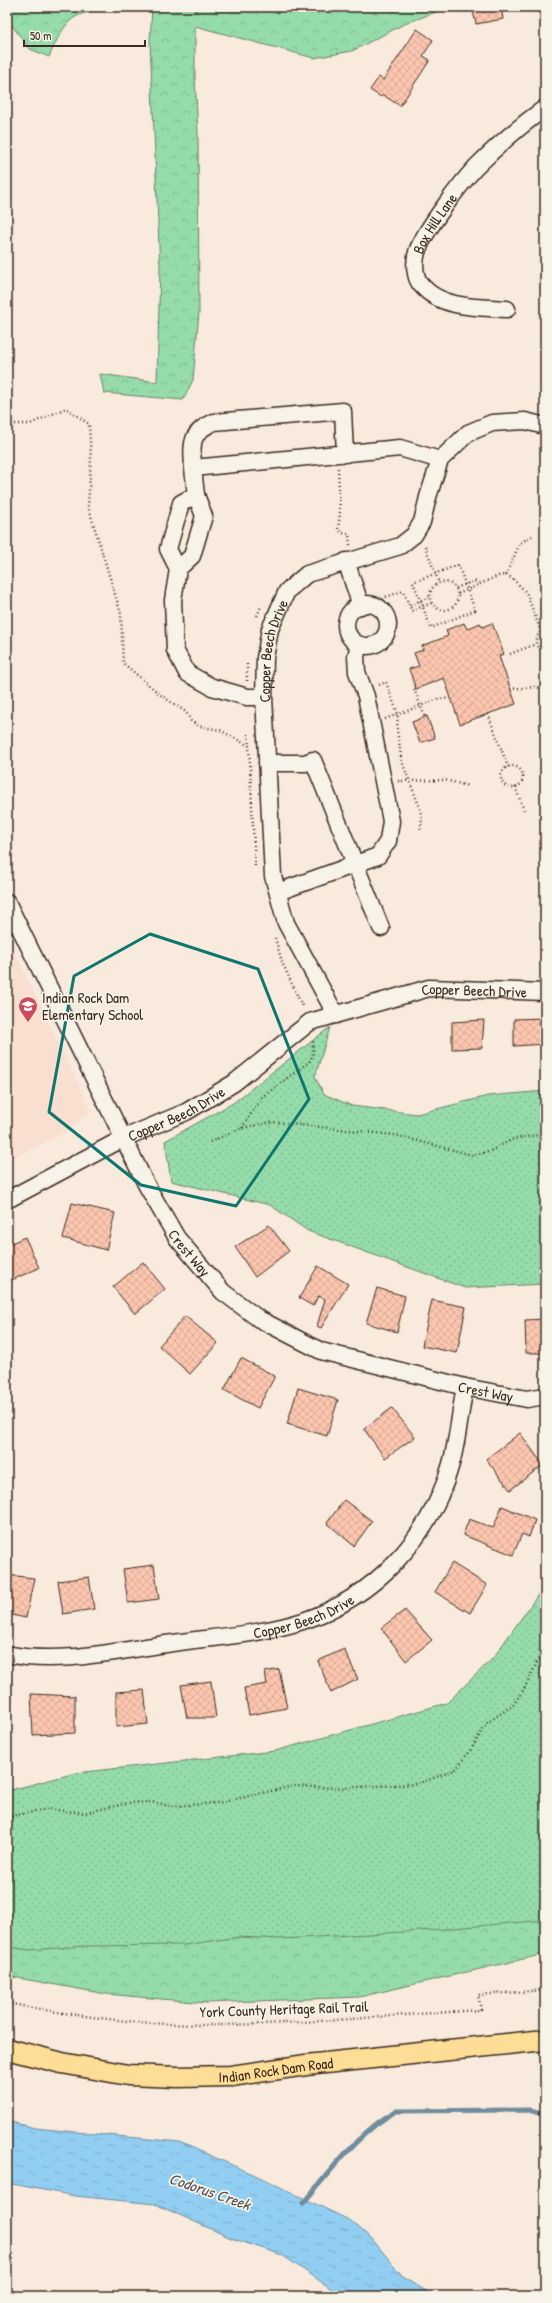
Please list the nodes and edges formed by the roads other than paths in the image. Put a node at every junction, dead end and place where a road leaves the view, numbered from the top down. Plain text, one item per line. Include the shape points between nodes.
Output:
1 (545, 108) edge
2 (507, 309) dead end
3 (545, 426) edge
4 (341, 454) junction
5 (440, 460) junction
6 (193, 468) junction
7 (196, 495) junction
8 (349, 561) junction
9 (178, 569) junction
10 (368, 606) junction
11 (359, 645) junction
12 (264, 697) junction
13 (267, 764) junction
14 (355, 865) junction
15 (278, 892) junction
16 (7, 902) edge
17 (380, 928) dead end
18 (545, 992) edge
19 (336, 1015) junction
20 (124, 1138) junction
21 (7, 1200) edge
22 (465, 1387) junction
23 (545, 1396) edge
24 (7, 1654) edge
25 (545, 2040) edge
26 (7, 2049) edge

1 - 2 street, Box Hill Lane via 476,168 454,195 417,251 414,268 421,285 438,298 470,307
3 - 5 street, Copper Beech Drive via 525,421 492,423 468,433
4 - 5 street via 400,448
4 - 6 street
4 - 6 street via 343,412 214,422 201,428 192,441
5 - 8 street, Copper Beech Drive via 422,522 414,535 400,546
6 - 7 street
7 - 9 street via 204,516 192,556
7 - 9 street via 181,503 168,549
8 - 10 street
8 - 12 street, Copper Beech Drive via 307,574 287,591 270,629 265,658
9 - 12 street via 173,600 174,650 187,673 212,687 247,697
10 - 11 street via 350,614 346,628
10 - 11 street via 386,616 388,623 385,636 373,645
11 - 14 street via 356,672 372,724 391,821 388,841 378,856
12 - 13 street, Copper Beech Drive
13 - 14 street via 304,763 314,760
13 - 15 street, Copper Beech Drive via 273,876
14 - 15 street
14 - 17 street
15 - 19 street, Copper Beech Drive via 286,923
16 - 20 street, Crest Way
18 - 19 street, Copper Beech Drive via 429,988
19 - 20 street, Copper Beech Drive via 310,1022 234,1083 186,1112
20 - 21 street, Copper Beech Drive
20 - 22 street, Crest Way via 177,1238 223,1292 259,1319 320,1351
22 - 23 street, Crest Way via 526,1399
22 - 24 street, Copper Beech Drive via 451,1464 428,1519 405,1552 379,1578 358,1593 303,1621 264,1630 60,1657
25 - 26 main road, Indian Rock Dam Road via 306,2065 231,2076 177,2077 128,2075 62,2063

